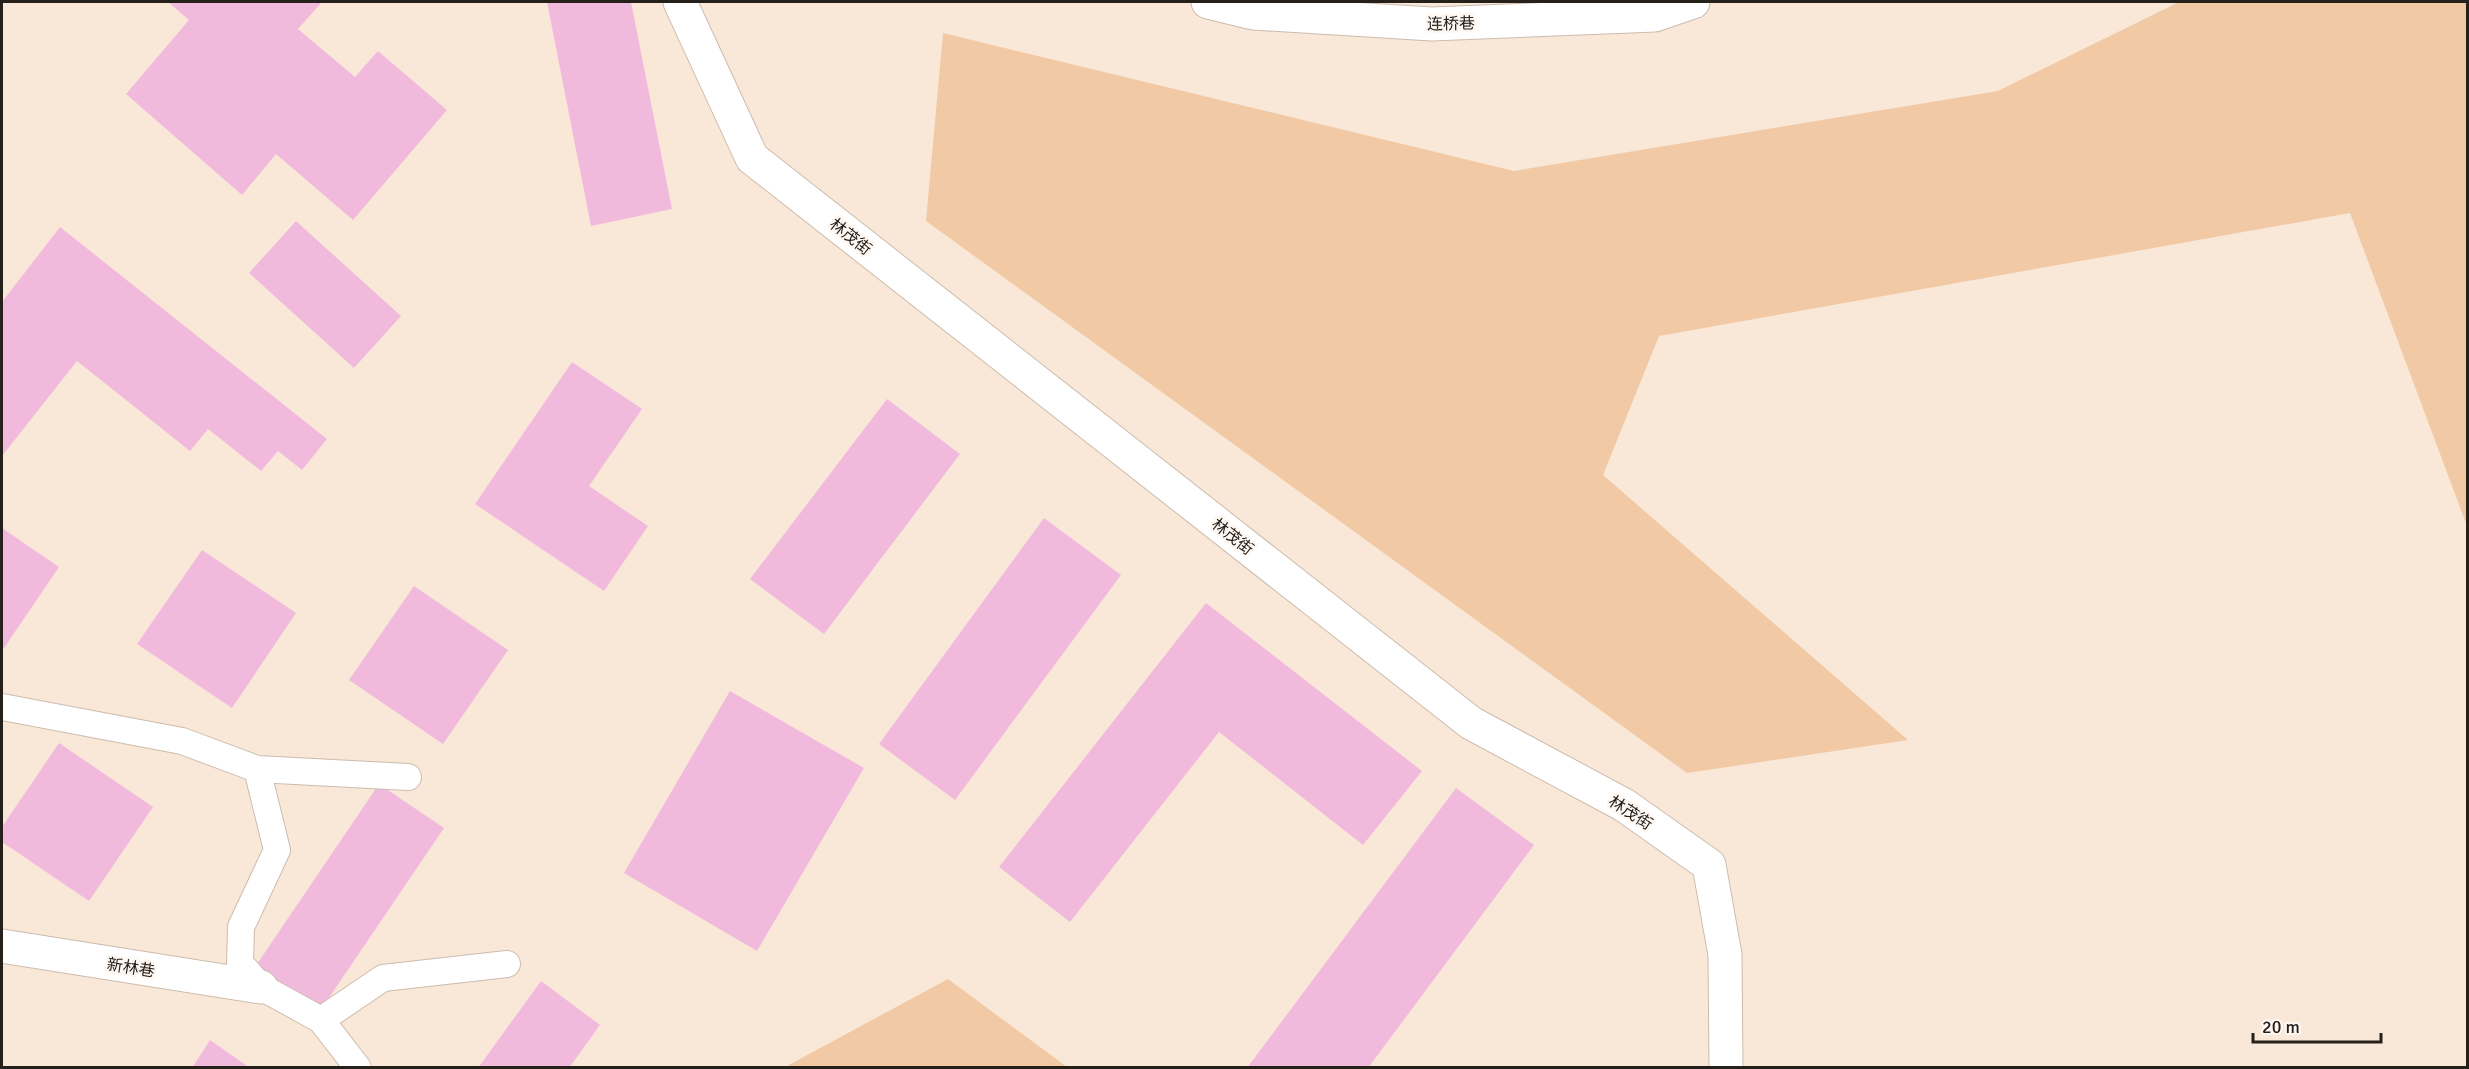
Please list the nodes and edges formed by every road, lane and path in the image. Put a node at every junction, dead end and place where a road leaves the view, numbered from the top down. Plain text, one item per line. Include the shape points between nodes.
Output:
1 (680, 2) edge
2 (1208, 2) edge
3 (1693, 2) edge
4 (2, 707) edge
5 (257, 770) junction
6 (408, 777) dead end
7 (2, 946) edge
8 (507, 964) dead end
9 (261, 987) junction
10 (321, 1020) junction
11 (358, 1068) edge
12 (1726, 1068) edge

1 - 12 street, 林茂街 via 752,158 1471,723 1624,805 1709,865 1725,955
2 - 3 street, 连桥巷 via 1253,13 1432,24 1655,15
4 - 5 lane via 182,741
5 - 6 lane
5 - 9 lane via 277,850 241,927 240,963
7 - 9 street, 新林巷
8 - 10 lane via 383,978
9 - 10 lane
10 - 11 lane

